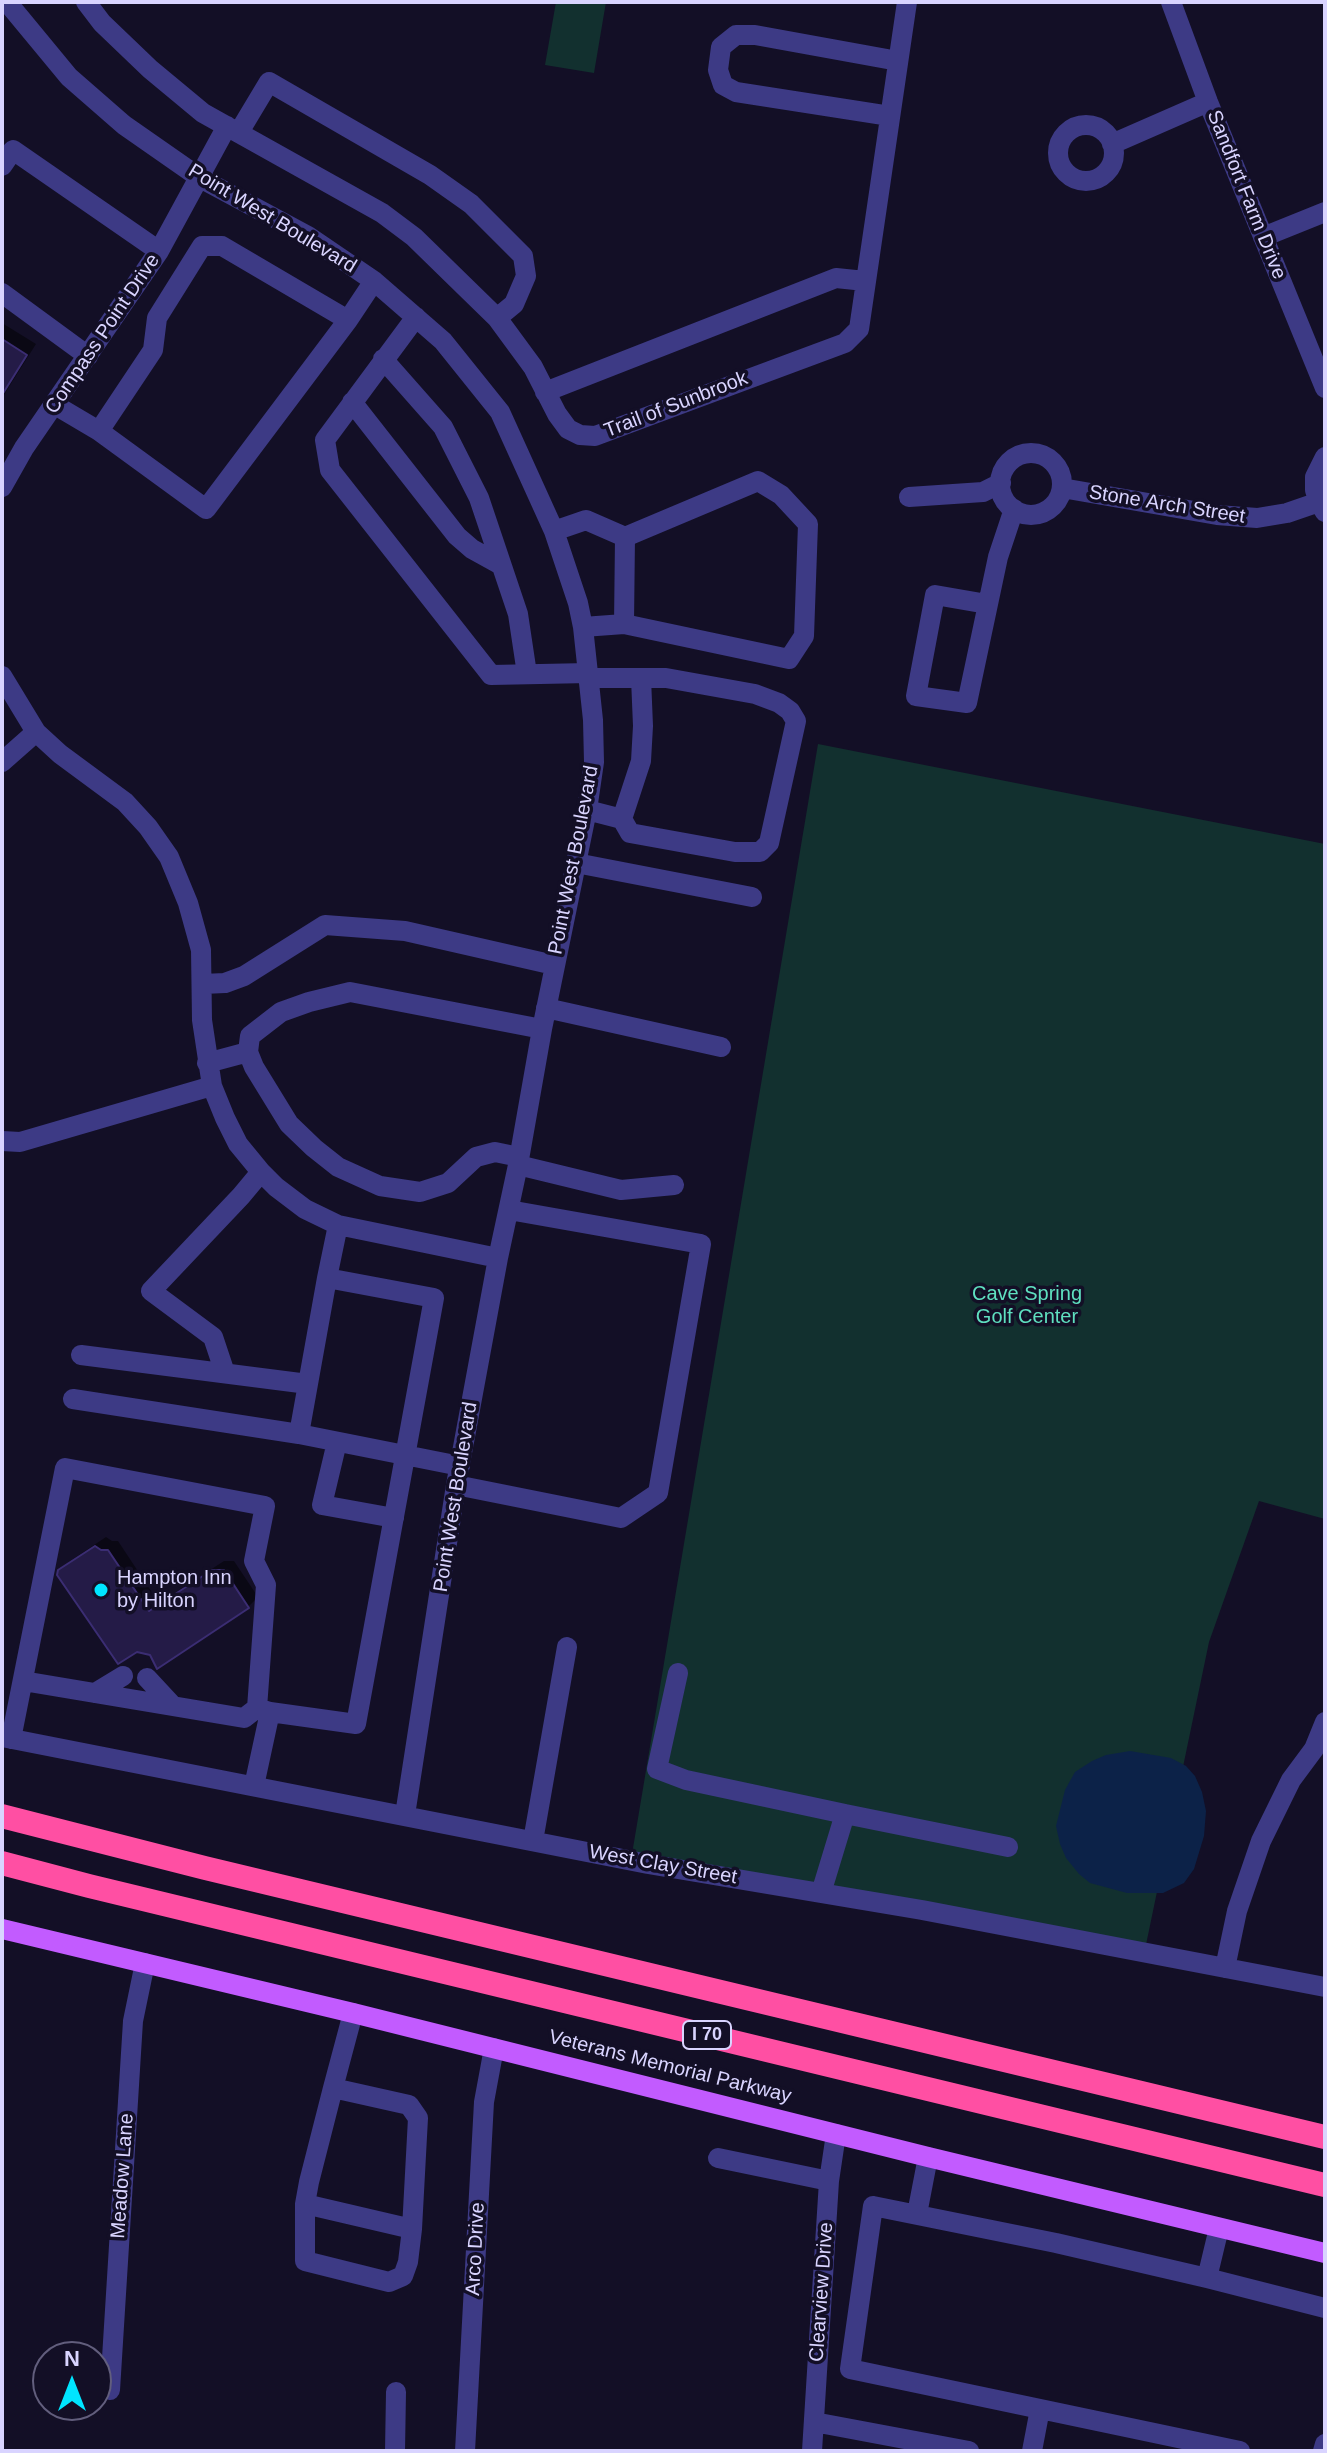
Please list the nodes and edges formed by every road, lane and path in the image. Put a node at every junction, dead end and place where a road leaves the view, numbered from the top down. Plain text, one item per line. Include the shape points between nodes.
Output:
1 (7, 2) edge
2 (86, 2) edge
3 (907, 2) edge
4 (1171, 2) edge
5 (898, 61) junction
6 (1208, 102) junction
7 (890, 116) junction
8 (233, 129) junction
9 (1112, 144) dead end
10 (2, 166) edge
11 (200, 178) junction
12 (1325, 212) edge
13 (1263, 237) junction
14 (159, 251) junction
15 (374, 281) junction
16 (865, 281) junction
17 (2, 293) edge
18 (416, 317) junction
19 (497, 318) junction
20 (348, 320) junction
21 (88, 356) junction
22 (383, 359) junction
23 (1325, 388) edge
24 (545, 392) junction
25 (352, 402) junction
26 (55, 405) junction
27 (99, 431) junction
28 (1325, 457) edge
29 (1001, 483) junction
30 (2, 487) edge
31 (1062, 488) junction
32 (909, 497) dead end
33 (1322, 507) edge
34 (1014, 509) junction
35 (554, 531) junction
36 (625, 537) junction
37 (501, 565) junction
38 (987, 604) junction
39 (624, 624) junction
40 (583, 627) junction
41 (527, 674) junction
42 (589, 675) junction
43 (641, 678) junction
44 (2, 679) edge
45 (36, 732) junction
46 (2, 762) edge
47 (587, 810) junction
48 (622, 819) junction
49 (576, 863) junction
50 (752, 897) dead end
51 (554, 965) junction
52 (203, 984) junction
53 (546, 1008) junction
54 (542, 1029) junction
55 (249, 1044) junction
56 (721, 1047) dead end
57 (207, 1063) junction
58 (212, 1086) junction
59 (2, 1141) edge
60 (519, 1161) junction
61 (261, 1172) junction
62 (674, 1185) dead end
63 (509, 1210) junction
64 (338, 1225) junction
65 (498, 1258) junction
66 (327, 1278) junction
67 (81, 1355) dead end
68 (225, 1373) junction
69 (308, 1384) junction
70 (73, 1399) dead end
71 (299, 1434) junction
72 (337, 1442) junction
73 (405, 1456) junction
74 (458, 1476) junction
75 (394, 1518) junction
76 (567, 1647) dead end
77 (678, 1673) dead end
78 (123, 1676) dead end
79 (147, 1678) dead end
80 (23, 1681) junction
81 (95, 1693) junction
82 (173, 1706) junction
83 (264, 1710) junction
84 (1325, 1722) edge
85 (7, 1738) edge
86 (254, 1786) junction
87 (845, 1814) junction
88 (405, 1815) junction
89 (2, 1816) edge
90 (533, 1841) junction
91 (1008, 1847) dead end
92 (2, 1863) edge
93 (821, 1893) junction
94 (2, 1929) edge
95 (145, 1963) junction
96 (1225, 1968) junction
97 (1325, 1987) edge
98 (353, 2013) junction
99 (494, 2048) junction
100 (333, 2088) junction
101 (836, 2134) junction
102 (1325, 2137) edge
103 (928, 2157) junction
104 (718, 2158) dead end
105 (829, 2181) junction
106 (1325, 2185) edge
107 (305, 2204) junction
108 (917, 2214) junction
109 (1219, 2228) junction
110 (412, 2229) junction
111 (1325, 2253) edge
112 (1207, 2278) junction
113 (1325, 2308) edge
114 (112, 2358) edge
115 (396, 2392) dead end
116 (1040, 2409) junction
117 (814, 2422) junction
118 (1325, 2444) edge
119 (395, 2451) edge
120 (465, 2451) edge
121 (812, 2451) edge
122 (969, 2451) edge
123 (1032, 2451) edge
124 (1240, 2451) edge
125 (1323, 2451) edge

1 - 11 street, Point West Boulevard via 69,77 124,125
2 - 8 street, Trail of Sunbrook via 150,69 203,113
3 - 5 street, Trail of Sunbrook
4 - 6 street, Sandfort Farm Drive
5 - 7 street, Trail of Sunbrook
5 - 7 street via 755,35 736,35 721,47 719,58 723,85 736,92
6 - 9 street
6 - 13 street, Sandfort Farm Drive
7 - 16 street, Trail of Sunbrook
8 - 11 street, Compass Point Drive
8 - 19 street, Trail of Sunbrook via 382,213
8 - 19 street, Compass Point Drive via 269,82 471,204 523,256 526,276 514,304
10 - 14 street via 13,150
11 - 14 street, Compass Point Drive
11 - 15 street, Point West Boulevard via 308,236
12 - 13 street
13 - 23 street, Sandfort Farm Drive
14 - 21 street, Compass Point Drive
15 - 18 street, Point West Boulevard
15 - 20 street
16 - 24 street via 836,278
16 - 24 street, Trail of Sunbrook via 859,329 845,343 595,436 568,429
17 - 21 street
18 - 22 street
18 - 35 street, Point West Boulevard via 443,341 500,412
19 - 24 street, Trail of Sunbrook
20 - 27 street via 206,509
20 - 27 street via 222,246 202,246 157,318 153,350
21 - 26 street, Compass Point Drive
22 - 25 street
22 - 37 street via 443,427 479,498
25 - 37 street via 457,536
25 - 41 street via 325,440 330,470 491,675
26 - 27 street
26 - 30 street, Compass Point Drive
28 - 33 street via 1315,477
29 - 31 street, Stone Arch Street via 1007,464 1034,453 1052,461
29 - 32 street via 983,492
29 - 34 street via 1001,493
31 - 33 street, Stone Arch Street via 1257,518
31 - 34 street, Stone Arch Street via 1044,512 1023,514
34 - 38 street
35 - 36 street via 586,520
35 - 40 street, Point West Boulevard
36 - 39 street
36 - 39 street via 758,481 781,495 808,524 804,636 789,659
37 - 41 street via 518,614
38 - 38 street via 967,703 916,696 935,595
39 - 40 street
40 - 42 street, Point West Boulevard
41 - 42 street
42 - 43 street
42 - 47 street, Point West Boulevard via 594,762
43 - 48 street via 641,761
43 - 48 street via 755,694 779,703 796,721 769,843 760,852 642,836 630,833
44 - 45 street
45 - 46 street
45 - 52 street via 125,802 169,857 201,950
47 - 48 street
47 - 49 street, Point West Boulevard
49 - 50 street
49 - 51 street, Point West Boulevard
51 - 52 street via 405,931 325,925 244,976
51 - 53 street, Point West Boulevard
52 - 57 street
53 - 54 street, Point West Boulevard
53 - 56 street
54 - 55 street via 350,992 281,1012
54 - 60 street, Point West Boulevard
55 - 57 street
55 - 60 street via 254,1067 289,1124 338,1167 380,1186 420,1192 448,1183 476,1157 495,1152
57 - 58 street
58 - 59 street via 20,1142
58 - 61 street via 238,1144
60 - 62 street via 621,1190
60 - 63 street, Point West Boulevard
61 - 64 street via 305,1209
61 - 68 street via 151,1291 213,1337
63 - 65 street, Point West Boulevard
63 - 74 street via 701,1244 658,1493 621,1518
64 - 65 street
64 - 66 street
65 - 74 street, Point West Boulevard
66 - 69 street
66 - 73 street via 434,1298
67 - 68 street
68 - 69 street
69 - 71 street
70 - 71 street
71 - 72 street
72 - 73 street
72 - 75 street via 322,1505
73 - 74 street
73 - 75 street
74 - 88 street, Point West Boulevard
75 - 83 street via 356,1724
76 - 90 street
77 - 87 street via 657,1769
78 - 81 street
79 - 82 street
80 - 81 street
80 - 83 street via 65,1468 265,1506 254,1561 266,1585
80 - 85 street
81 - 82 street
82 - 83 street via 244,1718
83 - 86 street
84 - 96 street via 1261,1841
85 - 86 street, West Clay Street
86 - 88 street, West Clay Street
87 - 91 street
87 - 93 street
88 - 90 street, West Clay Street
89 - 102 highway, I 70
90 - 93 street, West Clay Street
92 - 106 highway, I 70
93 - 96 street, West Clay Street
94 - 95 main road, Veterans Memorial Parkway
95 - 98 main road, Veterans Memorial Parkway
95 - 114 street, Meadow Lane via 133,2021
96 - 97 street, West Clay Street
98 - 99 main road, Veterans Memorial Parkway
98 - 100 street
99 - 101 main road, Veterans Memorial Parkway
99 - 120 street, Arco Drive via 484,2102
100 - 107 street
100 - 110 street via 409,2105 418,2118
101 - 103 main road, Veterans Memorial Parkway
101 - 105 street, Clearview Drive
103 - 108 street
103 - 109 main road, Veterans Memorial Parkway
104 - 105 street
105 - 117 street, Clearview Drive
107 - 110 street
107 - 110 street via 305,2261 389,2282 403,2276
108 - 112 street
108 - 116 street via 873,2206 850,2369
109 - 111 main road, Veterans Memorial Parkway
109 - 112 street
112 - 113 street
115 - 119 street
116 - 123 street
116 - 124 street
117 - 121 street, Clearview Drive
117 - 122 street
118 - 125 street

